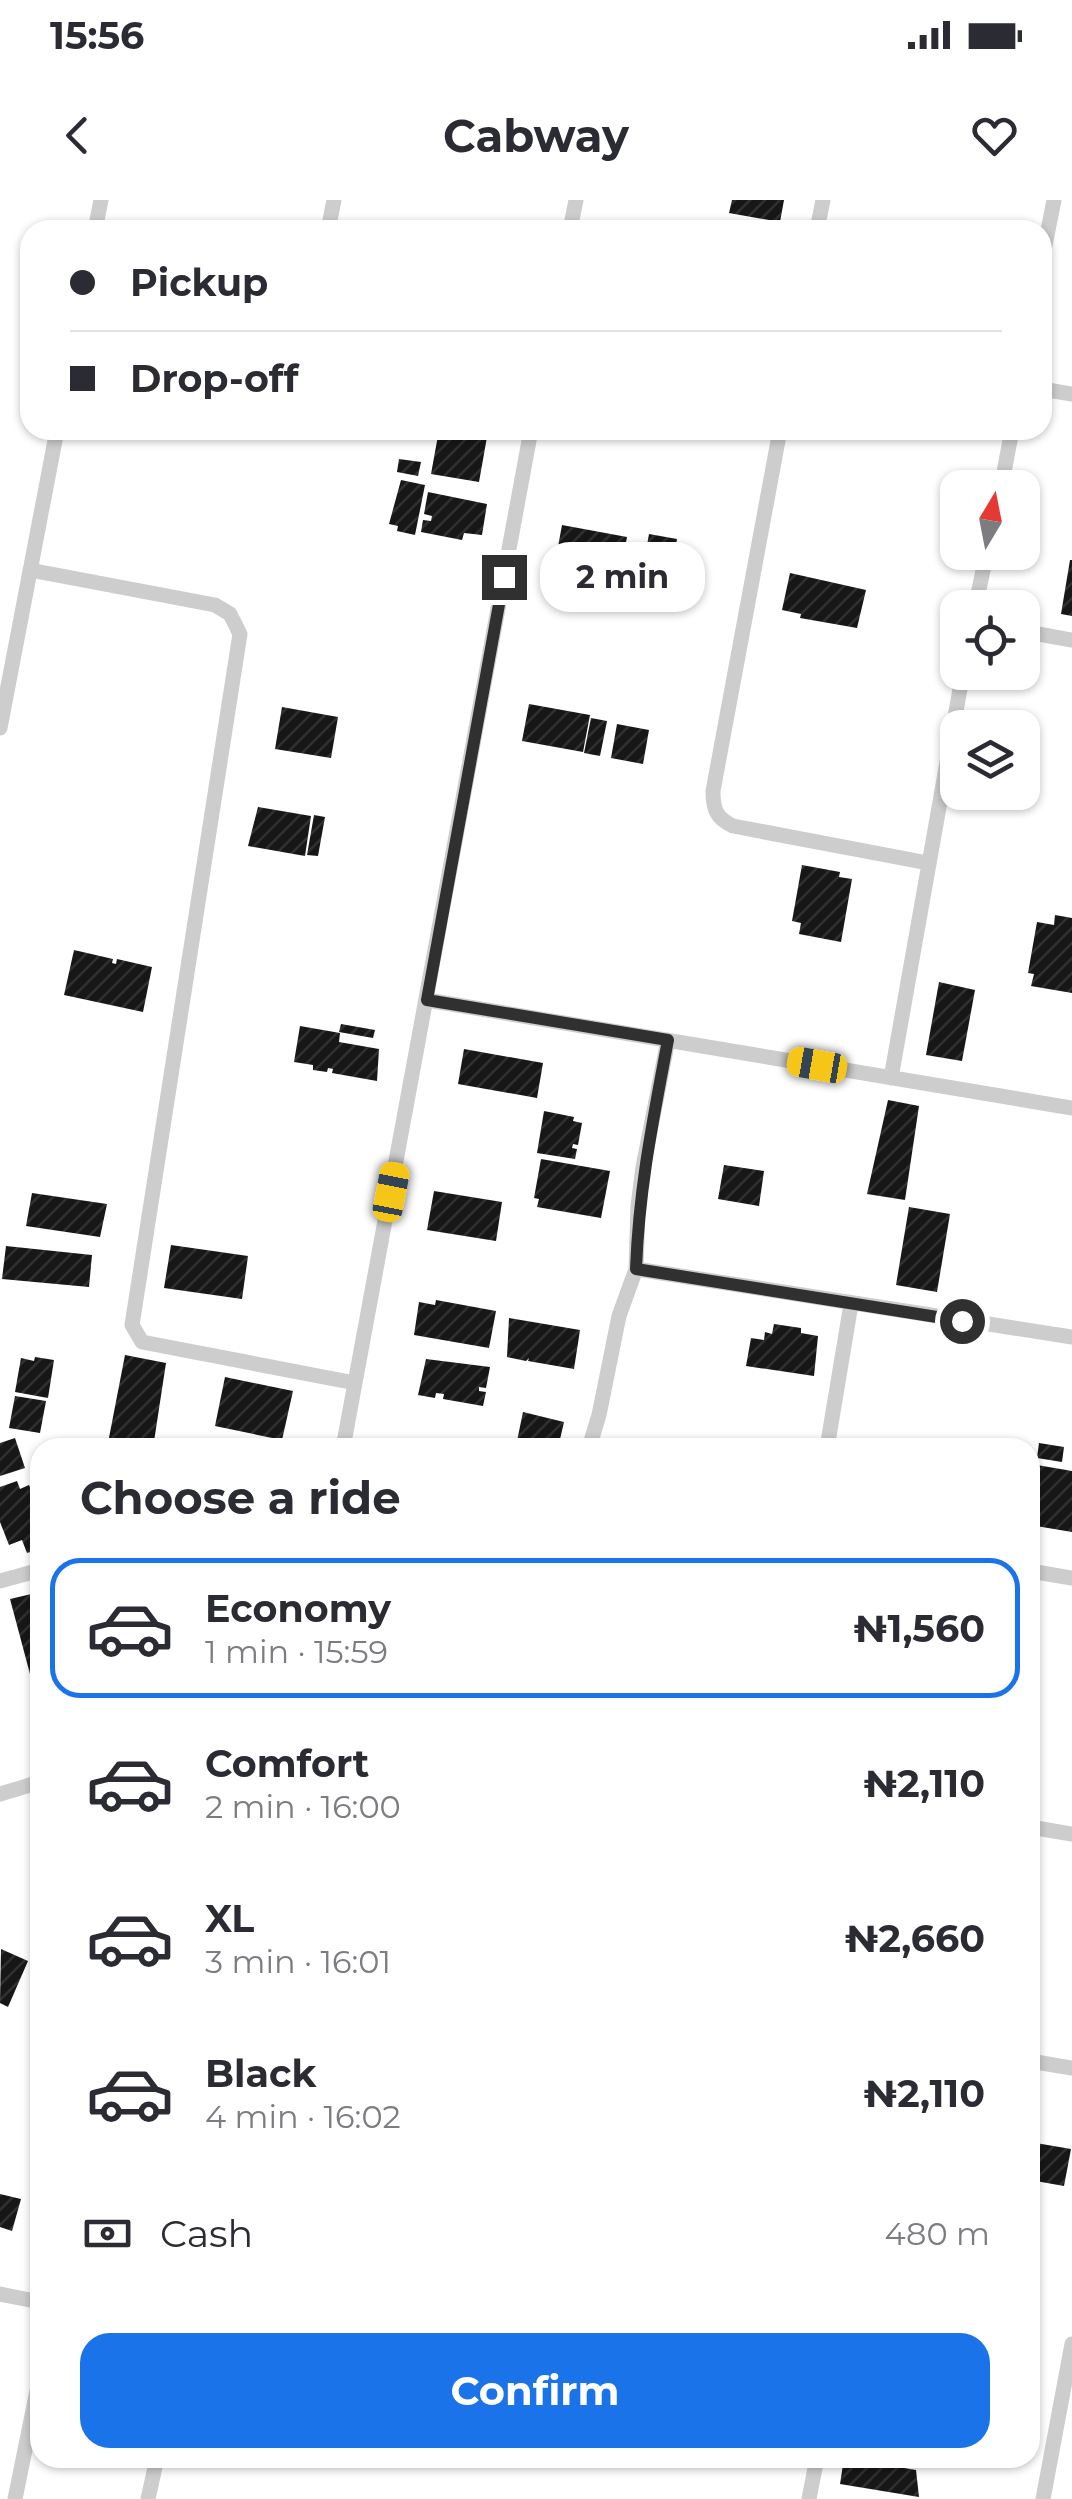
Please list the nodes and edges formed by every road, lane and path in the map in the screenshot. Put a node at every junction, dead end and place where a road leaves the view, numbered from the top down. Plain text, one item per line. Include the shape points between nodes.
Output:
1 (55, 440) edge
2 (529, 440) edge
3 (778, 440) edge
4 (1010, 440) edge
5 (1004, 470) edge
6 (30, 570) junction
7 (1040, 635) edge
8 (1072, 640) edge
9 (7, 650) edge
10 (960, 690) edge
11 (0, 728) edge
12 (928, 863) junction
13 (427, 1000) junction
14 (668, 1040) junction
15 (891, 1078) junction
16 (1072, 1108) edge
17 (636, 1269) junction
18 (851, 1304) junction
19 (1072, 1337) edge
20 (356, 1383) junction
21 (346, 1438) edge
22 (592, 1438) edge
23 (829, 1438) edge
24 (30, 1573) edge
25 (1040, 1573) edge
26 (1072, 1578) edge
27 (0, 1581) edge
28 (30, 1785) edge
29 (0, 1794) edge
30 (1040, 1829) edge
31 (1072, 1834) edge
32 (1040, 2063) edge
33 (1072, 2068) edge
34 (0, 2294) edge
35 (30, 2300) edge
36 (1072, 2344) edge
37 (30, 2425) edge
38 (155, 2468) edge
39 (815, 2468) edge
40 (15, 2499) edge
41 (148, 2499) edge
42 (809, 2499) edge
43 (1042, 2499) edge

1 - 6 street
2 - 13 street
3 - 12 street via 714,811 733,826
4 - 5 street
6 - 9 street
6 - 20 street via 215,605 230,614 240,634 140,1269 136,1335 142,1342
7 - 8 street
9 - 11 street
10 - 12 street
12 - 15 street
13 - 14 street
13 - 20 street
14 - 15 street
14 - 17 street via 643,1168
15 - 16 street
17 - 18 street
17 - 22 street
18 - 19 street
18 - 23 street
20 - 21 street
24 - 27 street
25 - 26 street
28 - 29 street
30 - 31 street
32 - 33 street
34 - 35 street
36 - 43 street
37 - 40 street
38 - 41 street
39 - 42 street

